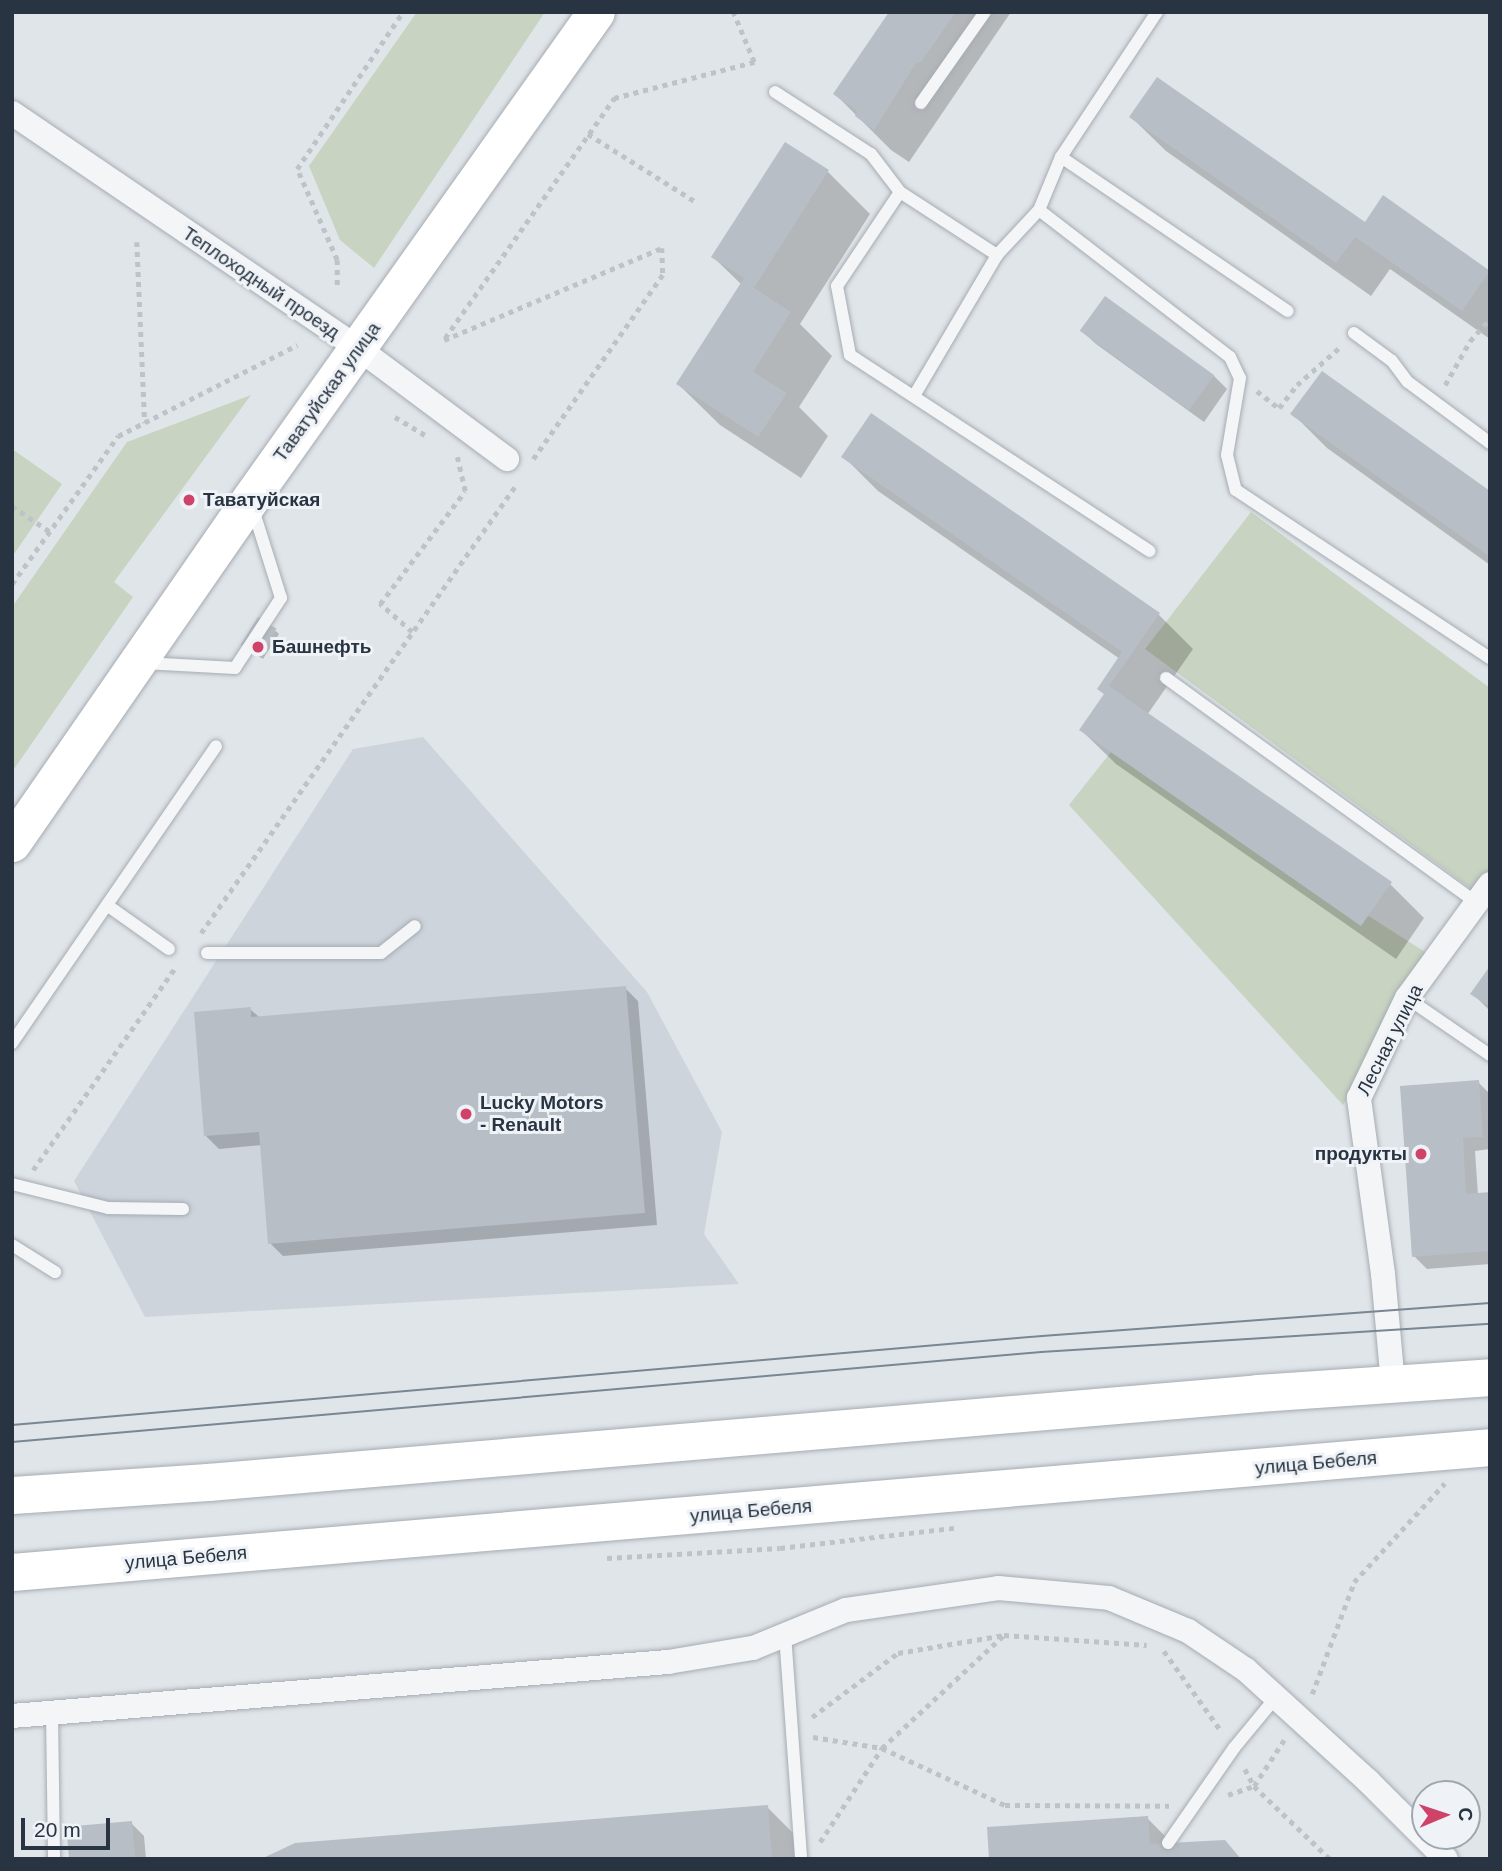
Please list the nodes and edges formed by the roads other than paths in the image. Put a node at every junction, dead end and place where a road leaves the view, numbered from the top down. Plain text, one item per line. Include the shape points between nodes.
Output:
1 (596, 12) edge
2 (985, 12) edge
3 (1157, 12) edge
4 (775, 92) dead end
5 (921, 103) dead end
6 (12, 113) edge
7 (1061, 157) junction
8 (900, 192) junction
9 (1039, 210) junction
10 (996, 254) junction
11 (1288, 311) dead end
12 (1354, 333) road end
13 (358, 348) junction
14 (914, 396) junction
15 (1490, 443) edge
16 (520, 466) road end
17 (250, 499) junction
18 (1149, 551) dead end
19 (1490, 658) edge
20 (136, 662) junction
21 (1166, 678) dead end
22 (216, 746) dead end
23 (12, 843) edge
24 (1483, 893) edge
25 (107, 905) junction
26 (415, 926) dead end
27 (169, 949) dead end
28 (207, 953) dead end
29 (1407, 998) junction
30 (12, 1043) edge
31 (1490, 1055) edge
32 (17, 1185) edge
33 (183, 1209) dead end
34 (12, 1245) edge
35 (55, 1272) dead end
36 (1490, 1377) edge
37 (1393, 1384) junction
38 (1490, 1447) edge
39 (12, 1495) edge
40 (12, 1572) edge
41 (785, 1634) junction
42 (1276, 1697) junction
43 (52, 1713) junction
44 (12, 1716) edge
45 (1168, 1843) dead end
46 (54, 1859) edge
47 (801, 1859) edge
48 (1446, 1859) edge

1 - 13 main road, Таватуйская улица
2 - 5 lane
3 - 7 lane
4 - 8 lane via 871,155
6 - 13 street, Теплоходный проезд
7 - 9 lane
7 - 11 lane
8 - 10 lane
8 - 14 lane via 837,286 850,355
9 - 10 lane
9 - 19 lane via 1230,357 1240,378 1227,455 1236,490
10 - 14 lane
12 - 15 lane via 1392,361 1408,382
13 - 16 street, Теплоходный проезд
13 - 17 main road, Таватуйская улица
14 - 18 lane
17 - 20 main road, Таватуйская улица
17 - 20 lane via 281,598 235,668
20 - 23 main road, Таватуйская улица
21 - 24 lane
22 - 25 lane
24 - 29 street, Лесная улица
25 - 27 lane
25 - 30 lane
26 - 28 lane via 381,953
29 - 31 lane
29 - 37 street, Лесная улица via 1359,1098
32 - 33 lane via 108,1208
34 - 35 lane
36 - 37 main road
37 - 39 main road
38 - 40 main road, улица Бебеля
41 - 42 street via 846,1610 998,1588 1110,1598 1188,1631 1246,1670
41 - 43 street via 753,1648 668,1662
41 - 47 lane
42 - 45 lane
42 - 48 street
43 - 44 street
43 - 46 lane

